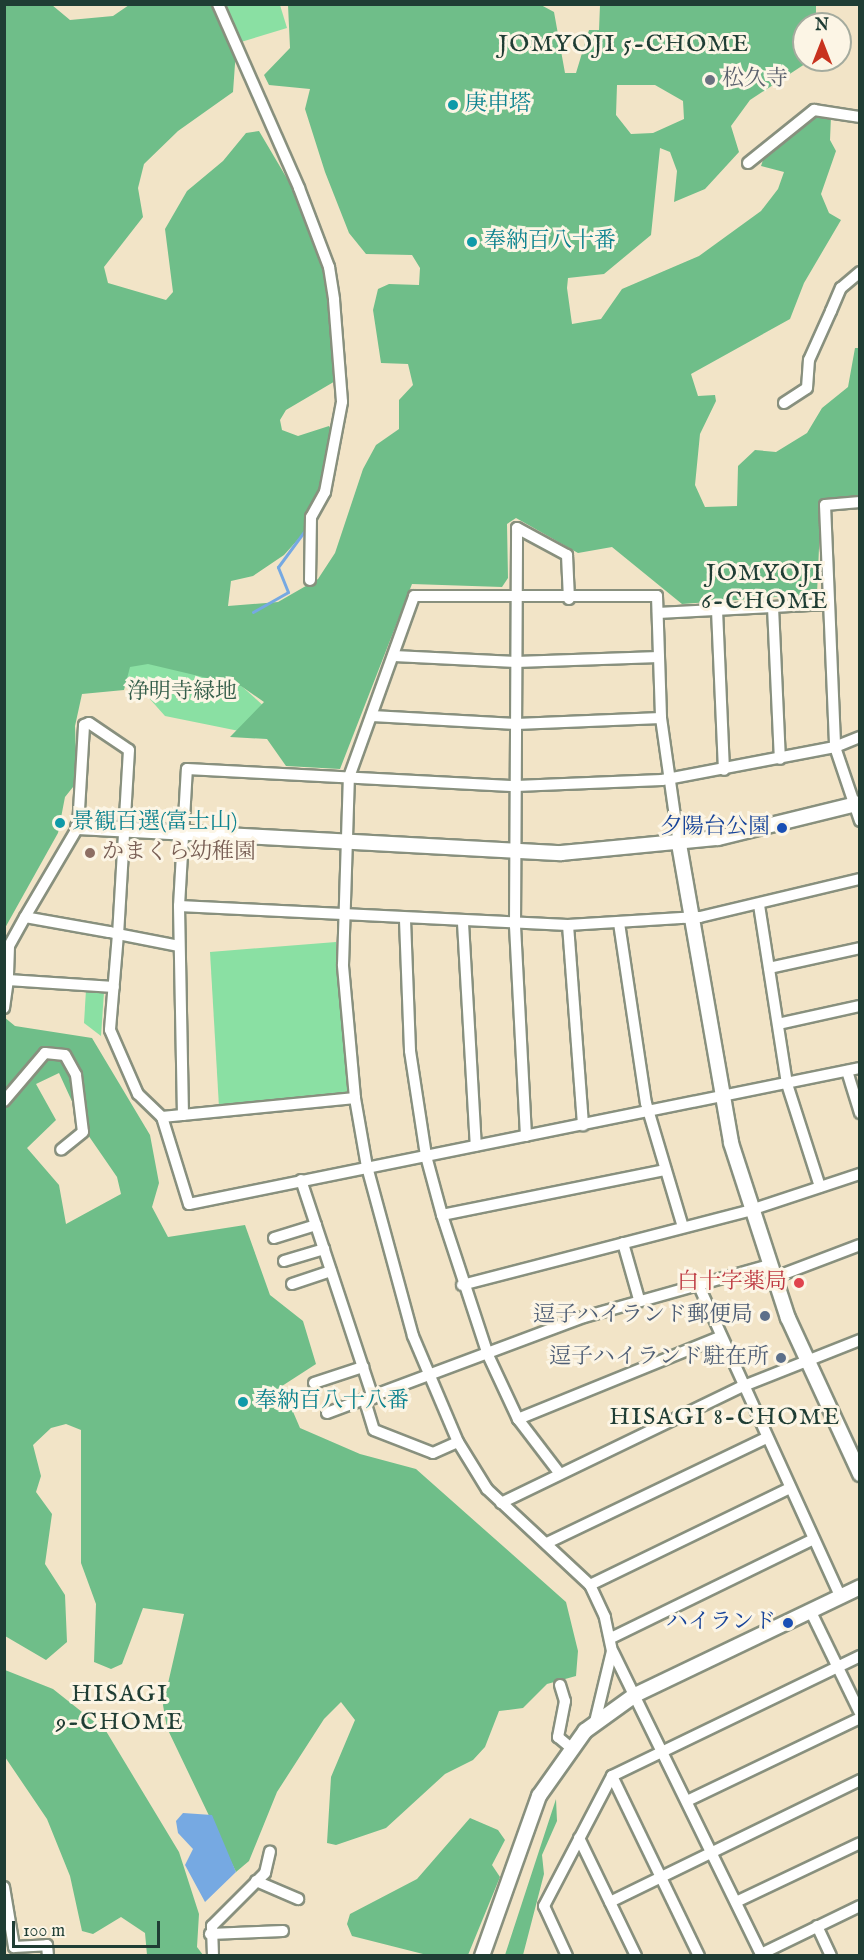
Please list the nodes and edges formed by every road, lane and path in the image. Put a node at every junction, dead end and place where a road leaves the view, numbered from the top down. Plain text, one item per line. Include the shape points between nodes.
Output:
1 (218, 4) edge
2 (860, 117) edge
3 (748, 163) dead end
4 (860, 272) edge
5 (784, 403) dead end
6 (860, 502) edge
7 (310, 580) dead end
8 (569, 599) junction
9 (517, 600) junction
10 (830, 604) junction
11 (773, 607) junction
12 (717, 610) junction
13 (658, 613) junction
14 (394, 656) junction
15 (659, 657) junction
16 (516, 662) junction
17 (372, 716) junction
18 (661, 718) junction
19 (516, 724) junction
20 (860, 737) edge
21 (835, 747) junction
22 (780, 759) junction
23 (724, 770) junction
24 (349, 777) junction
25 (669, 780) junction
26 (516, 786) junction
27 (857, 804) edge
28 (860, 821) edge
29 (78, 827) junction
30 (124, 829) junction
31 (183, 833) junction
32 (346, 843) junction
33 (679, 844) junction
34 (515, 854) junction
35 (860, 879) edge
36 (759, 905) junction
37 (179, 906) junction
38 (344, 916) junction
39 (25, 917) junction
40 (690, 919) junction
41 (405, 920) junction
42 (619, 922) junction
43 (463, 923) junction
44 (568, 925) junction
45 (515, 926) junction
46 (118, 934) junction
47 (179, 946) junction
48 (860, 948) edge
49 (769, 968) junction
50 (8, 980) junction
51 (114, 987) junction
52 (860, 1006) edge
53 (4, 1008) edge
54 (778, 1024) junction
55 (860, 1068) edge
56 (847, 1071) junction
57 (787, 1084) junction
58 (355, 1098) junction
59 (720, 1099) junction
60 (4, 1101) edge
61 (649, 1113) junction
62 (860, 1113) edge
63 (183, 1115) junction
64 (162, 1117) junction
65 (583, 1125) junction
66 (526, 1136) junction
67 (476, 1146) junction
68 (61, 1150) dead end
69 (426, 1156) junction
70 (367, 1167) junction
71 (666, 1170) junction
72 (860, 1174) edge
73 (301, 1180) junction
74 (820, 1187) junction
75 (751, 1210) junction
76 (442, 1215) junction
77 (316, 1226) junction
78 (683, 1227) junction
79 (274, 1239) dead end
80 (623, 1243) junction
81 (860, 1245) edge
82 (324, 1249) junction
83 (284, 1261) dead end
84 (331, 1271) junction
85 (771, 1272) junction
86 (292, 1284) dead end
87 (698, 1284) junction
88 (462, 1285) junction
89 (639, 1299) junction
90 (720, 1337) junction
91 (860, 1340) edge
92 (488, 1355) junction
93 (805, 1360) junction
94 (363, 1367) junction
95 (428, 1378) junction
96 (314, 1383) dead end
97 (741, 1387) junction
98 (369, 1400) junction
99 (327, 1413) dead end
100 (518, 1419) junction
101 (764, 1439) junction
102 (458, 1442) junction
103 (560, 1474) junction
104 (860, 1474) edge
105 (788, 1489) junction
106 (501, 1503) junction
107 (812, 1540) junction
108 (546, 1543) junction
109 (590, 1585) junction
110 (860, 1587) edge
111 (840, 1596) junction
112 (810, 1610) junction
113 (610, 1638) junction
114 (612, 1651) junction
115 (860, 1656) edge
116 (838, 1666) junction
117 (560, 1685) dead end
118 (635, 1695) junction
119 (860, 1713) edge
120 (860, 1718) edge
121 (595, 1722) junction
122 (570, 1747) junction
123 (662, 1751) junction
124 (612, 1776) junction
125 (860, 1780) edge
126 (687, 1801) junction
127 (579, 1838) junction
128 (860, 1843) edge
129 (270, 1852) dead end
130 (711, 1852) junction
131 (660, 1877) junction
132 (256, 1881) junction
133 (4, 1887) edge
134 (298, 1899) dead end
135 (610, 1902) junction
136 (736, 1902) junction
137 (860, 1906) edge
138 (818, 1926) junction
139 (284, 1931) dead end
140 (210, 1934) junction
141 (761, 1955) edge
142 (48, 1956) edge
143 (213, 1956) edge
144 (482, 1956) edge
145 (567, 1956) edge
146 (636, 1956) edge
147 (699, 1956) edge
148 (831, 1956) edge

1 - 7 street via 299,188 328,267 334,300 342,402 325,492 311,517
2 - 3 street via 814,110
4 - 5 street via 841,288 809,360 807,388
6 - 10 street via 825,505
8 - 9 street
8 - 9 street via 567,555 517,528
8 - 13 street via 657,596
9 - 14 street via 414,596
9 - 16 street
10 - 11 street
10 - 21 street
11 - 12 street
11 - 22 street
12 - 13 street
12 - 23 street
13 - 15 street
14 - 16 street
14 - 17 street
15 - 16 street
15 - 18 street
16 - 19 street
17 - 19 street
17 - 24 street
18 - 19 street
18 - 25 street
19 - 26 street
20 - 21 street
21 - 22 street
21 - 27 street
22 - 23 street
23 - 25 street
24 - 26 street
24 - 31 street via 188,769
24 - 32 street
25 - 26 street
25 - 33 street
26 - 34 street
27 - 28 street
27 - 33 street
29 - 30 street
29 - 30 street via 84,725 89,723 129,750
29 - 39 street
30 - 31 street
30 - 46 street
31 - 32 street
31 - 37 street
32 - 34 street
32 - 38 street
33 - 34 street
33 - 40 street
34 - 45 street
35 - 36 street
36 - 40 street
36 - 49 street
37 - 38 street
37 - 47 street
38 - 41 street
38 - 58 street
39 - 46 street
39 - 50 street via 9,946
40 - 42 street
40 - 59 street
41 - 43 street
41 - 69 street via 410,1051
42 - 44 street
42 - 61 street
43 - 45 street
43 - 67 street
44 - 45 street
44 - 65 street
45 - 66 street
46 - 47 street
46 - 51 street
47 - 63 street
48 - 49 street
49 - 54 street
50 - 51 street
50 - 53 street
51 - 64 street via 112,1041 138,1094
52 - 54 street
54 - 57 street
55 - 56 street
56 - 57 street
56 - 62 street
57 - 59 street
57 - 74 street
58 - 63 street
58 - 70 street
59 - 61 street
59 - 75 street
60 - 68 street via 45,1053 65,1055 76,1075 83,1132
61 - 65 street
61 - 71 street
63 - 64 street
64 - 73 street via 189,1204
65 - 66 street
66 - 67 street
67 - 69 street
69 - 70 street
69 - 76 street
70 - 73 street
70 - 95 street
71 - 76 street
71 - 78 street
72 - 74 street
73 - 77 street
74 - 75 street
75 - 78 street
75 - 85 street
76 - 88 street
77 - 79 street
77 - 82 street
78 - 80 street
80 - 88 street
80 - 89 street
81 - 85 street
82 - 83 street
82 - 84 street
84 - 86 street
84 - 94 street
85 - 87 street
85 - 93 street
87 - 89 street
87 - 90 street
88 - 92 street
89 - 92 street
90 - 97 street
90 - 100 street
91 - 93 street
92 - 95 street
92 - 100 street
93 - 97 street
93 - 104 street
94 - 96 street
94 - 98 street
95 - 98 street
95 - 102 street
97 - 101 street
97 - 103 street
98 - 99 street
98 - 102 street via 374,1430 433,1453
100 - 103 street
101 - 105 street
101 - 108 street
102 - 106 street
103 - 106 street
105 - 107 street
105 - 109 street
106 - 108 street
107 - 111 street
107 - 113 street
108 - 109 street
109 - 113 street
110 - 111 street
111 - 112 street
112 - 116 street
112 - 118 street
113 - 114 street
114 - 118 street
114 - 121 street
115 - 116 street
116 - 119 street
116 - 123 street
117 - 122 street via 565,1701 558,1737
118 - 121 street
118 - 123 street
120 - 126 street
121 - 122 street
122 - 144 street via 540,1796
123 - 124 street
123 - 126 street
124 - 127 street
124 - 131 street
125 - 130 street
126 - 130 street
127 - 135 street
127 - 145 street via 544,1906
128 - 136 street
129 - 132 street
130 - 131 street
130 - 136 street
131 - 135 street
131 - 147 street
132 - 134 street
132 - 140 street via 217,1917
133 - 142 street via 14,1947 47,1945
135 - 146 street
136 - 141 street
137 - 138 street
138 - 141 street
138 - 148 street
139 - 140 street
140 - 143 street

